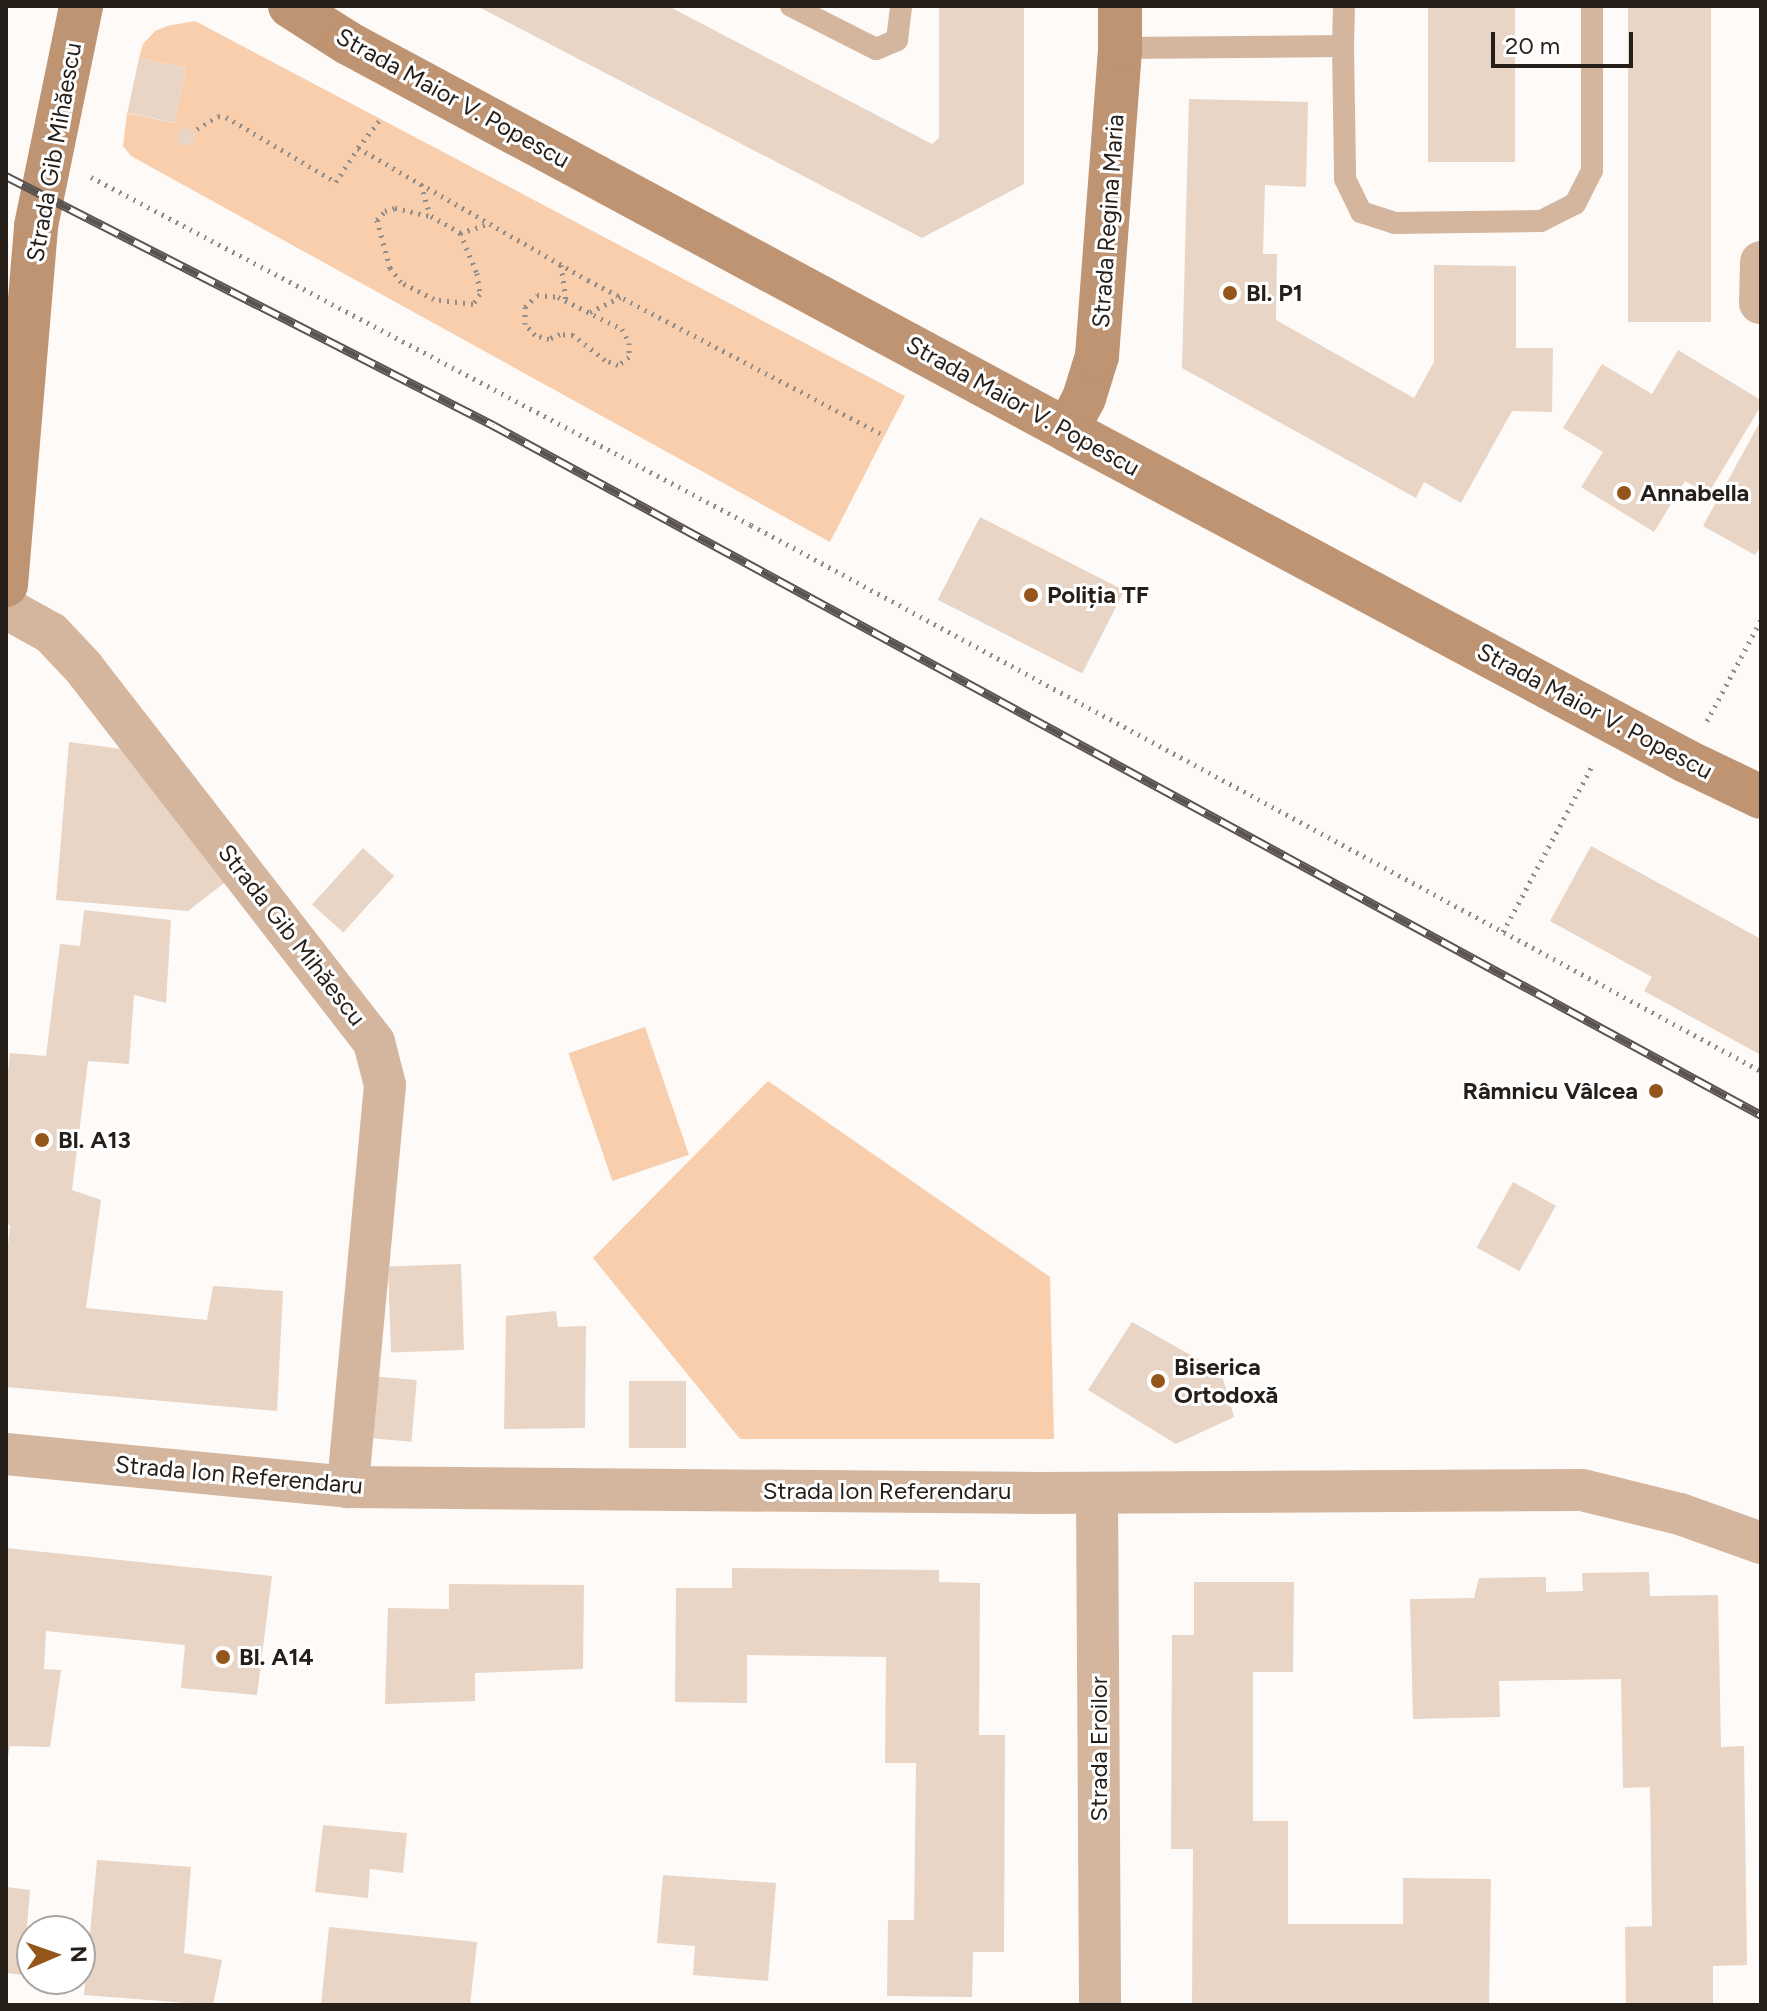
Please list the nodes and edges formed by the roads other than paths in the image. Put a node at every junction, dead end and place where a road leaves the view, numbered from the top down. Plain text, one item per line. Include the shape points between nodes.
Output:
1 (791, 6) edge
2 (901, 6) edge
3 (1344, 6) edge
4 (1592, 6) edge
5 (304, 9) edge
6 (86, 17) edge
7 (1120, 27) edge
8 (1343, 46) junction
9 (1761, 262) edge
10 (1760, 303) edge
11 (1067, 430) junction
12 (10, 486) edge
13 (6, 585) edge
14 (6, 608) edge
15 (1761, 797) edge
16 (6, 1454) edge
17 (348, 1487) junction
18 (1097, 1493) junction
19 (1761, 1543) edge
20 (1100, 2005) edge

1 - 2 lane via 876,49 897,40
3 - 8 lane
4 - 8 lane via 1592,171 1575,204 1541,221 1394,223 1361,212 1345,179
5 - 11 main road, Strada Maior V. Popescu via 348,43
6 - 12 main road, Strada Gib Mihăescu via 48,154 36,226
7 - 8 lane
7 - 11 main road, Strada Regina Maria via 1097,356
9 - 10 street
11 - 15 main road, Strada Maior V. Popescu
12 - 13 main road, Strada Gib Mihăescu
14 - 17 street, Strada Gib Mihăescu via 51,633 83,667 374,1042 385,1085
16 - 17 street, Strada Ion Referendaru
17 - 18 street, Strada Ion Referendaru
18 - 19 street, Strada Ion Referendaru via 1582,1490 1680,1514
18 - 20 street, Strada Eroilor

